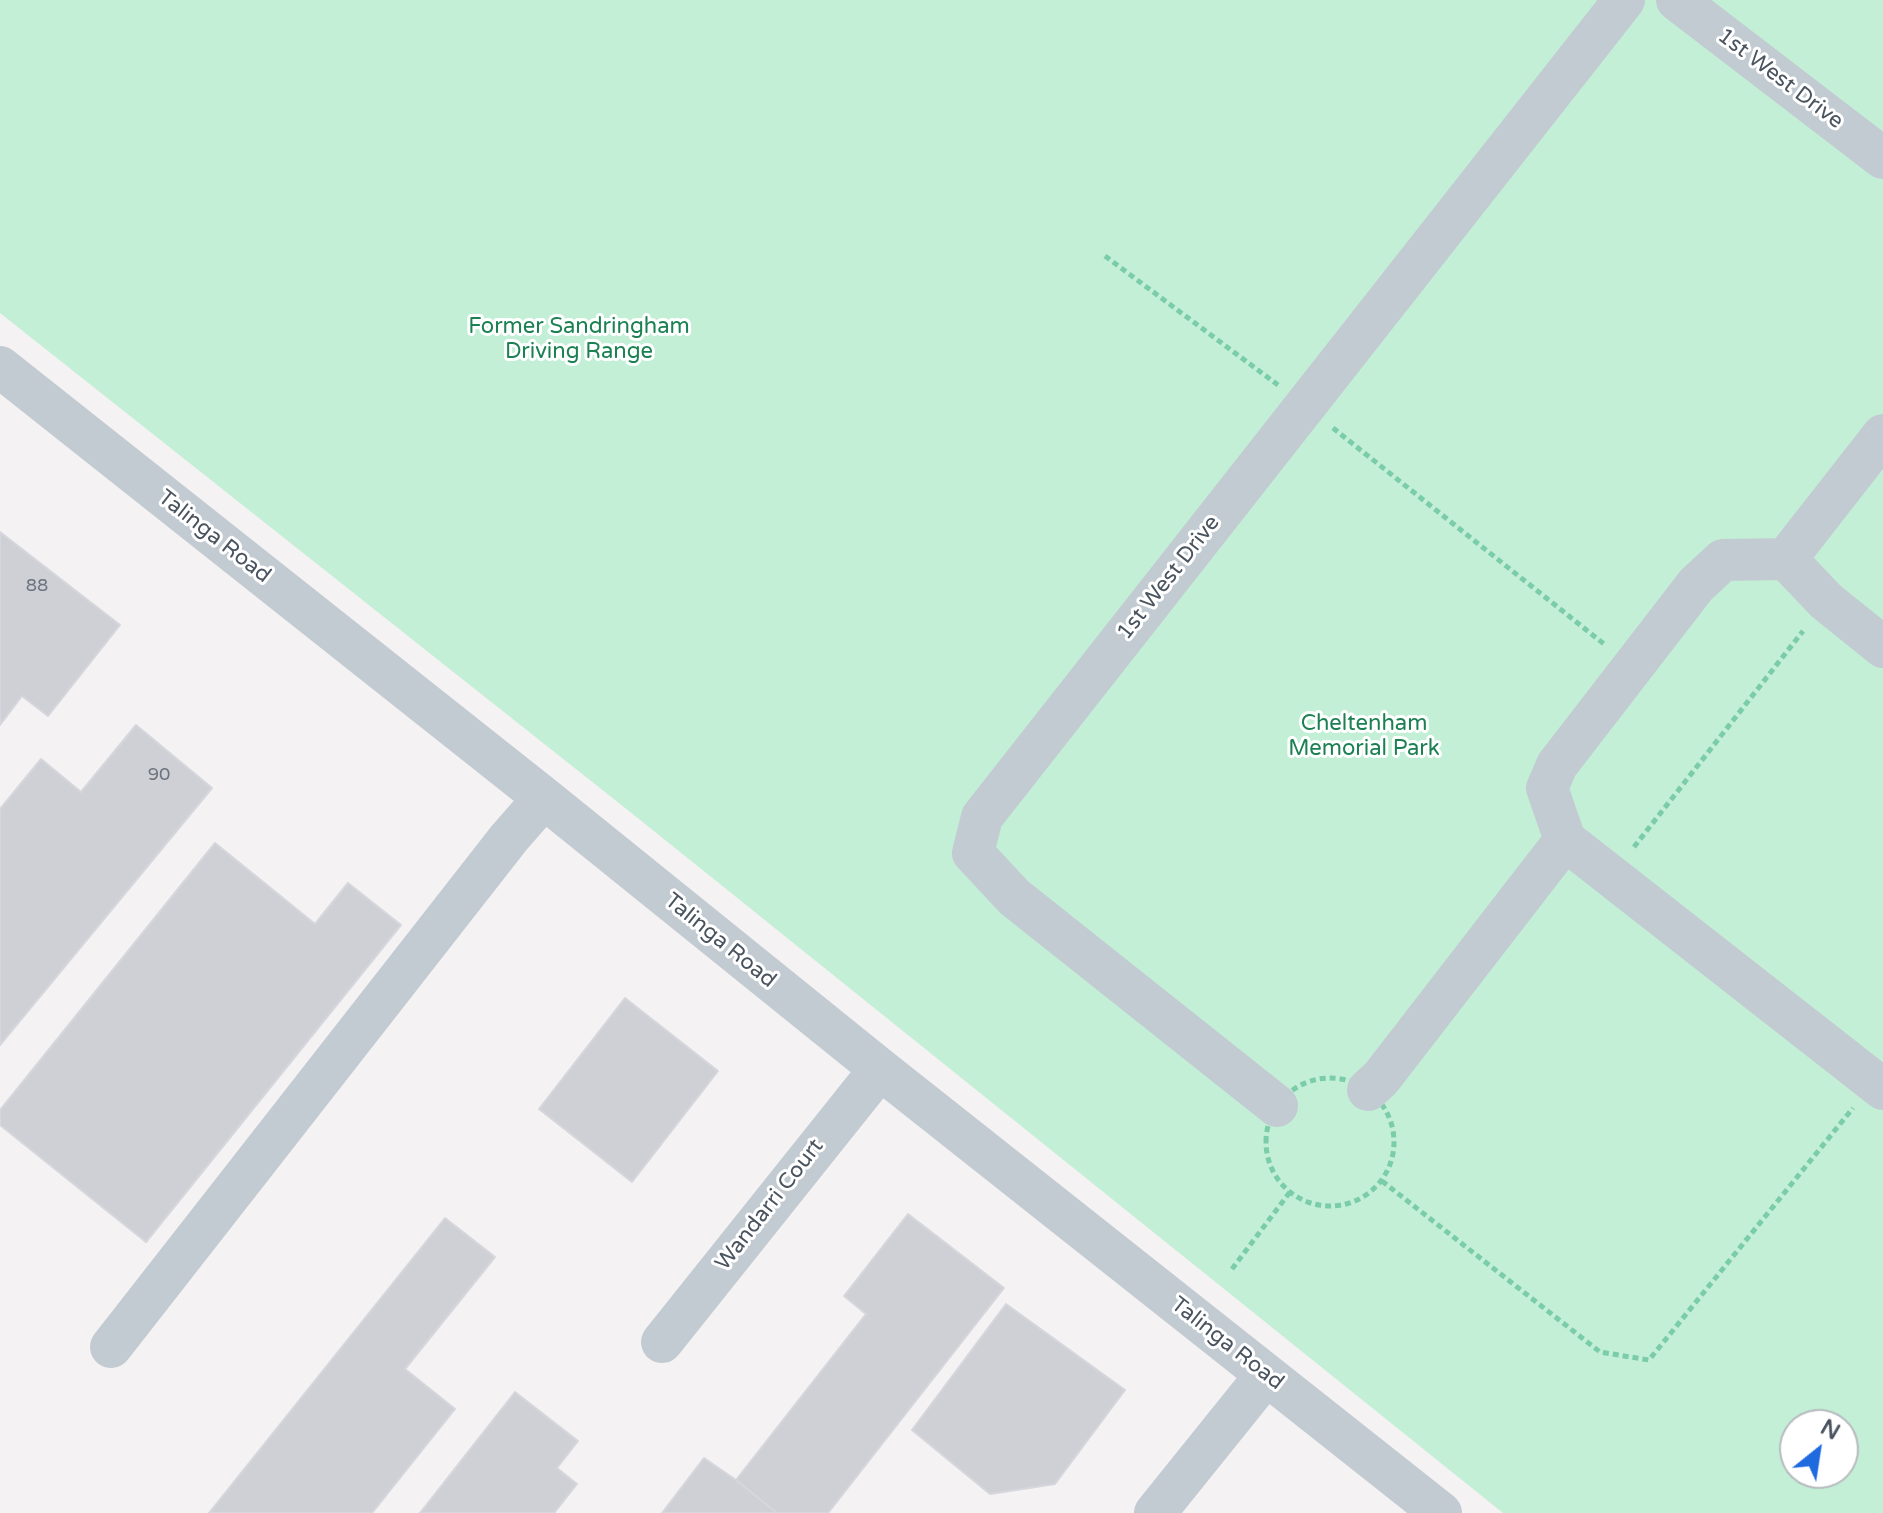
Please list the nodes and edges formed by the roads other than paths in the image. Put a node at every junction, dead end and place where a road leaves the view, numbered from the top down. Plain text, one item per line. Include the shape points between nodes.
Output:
1 (1624, 0) edge
2 (1677, 0) edge
3 (1883, 158) edge
4 (0, 367) edge
5 (1883, 435) edge
6 (1786, 559) junction
7 (1883, 647) edge
8 (544, 798) junction
9 (1565, 840) junction
10 (880, 1069) junction
11 (1878, 1086) edge
12 (1368, 1090) dead end
13 (1277, 1106) road end
14 (662, 1342) dead end
15 (111, 1347) dead end
16 (1266, 1375) junction
17 (1155, 1513) edge
18 (1441, 1513) edge

1 - 13 street, 1st West Drive via 982,817 973,853 1014,897
2 - 3 street, 1st West Drive
4 - 8 street, Talinga Road
5 - 6 street
6 - 7 street via 1826,601
6 - 9 street via 1723,560 1696,585 1557,765 1547,788
8 - 10 street, Talinga Road
8 - 15 street
9 - 11 street
9 - 12 street
10 - 14 street, Wandarri Court
10 - 16 street, Talinga Road
16 - 17 street
16 - 18 street, Talinga Road

